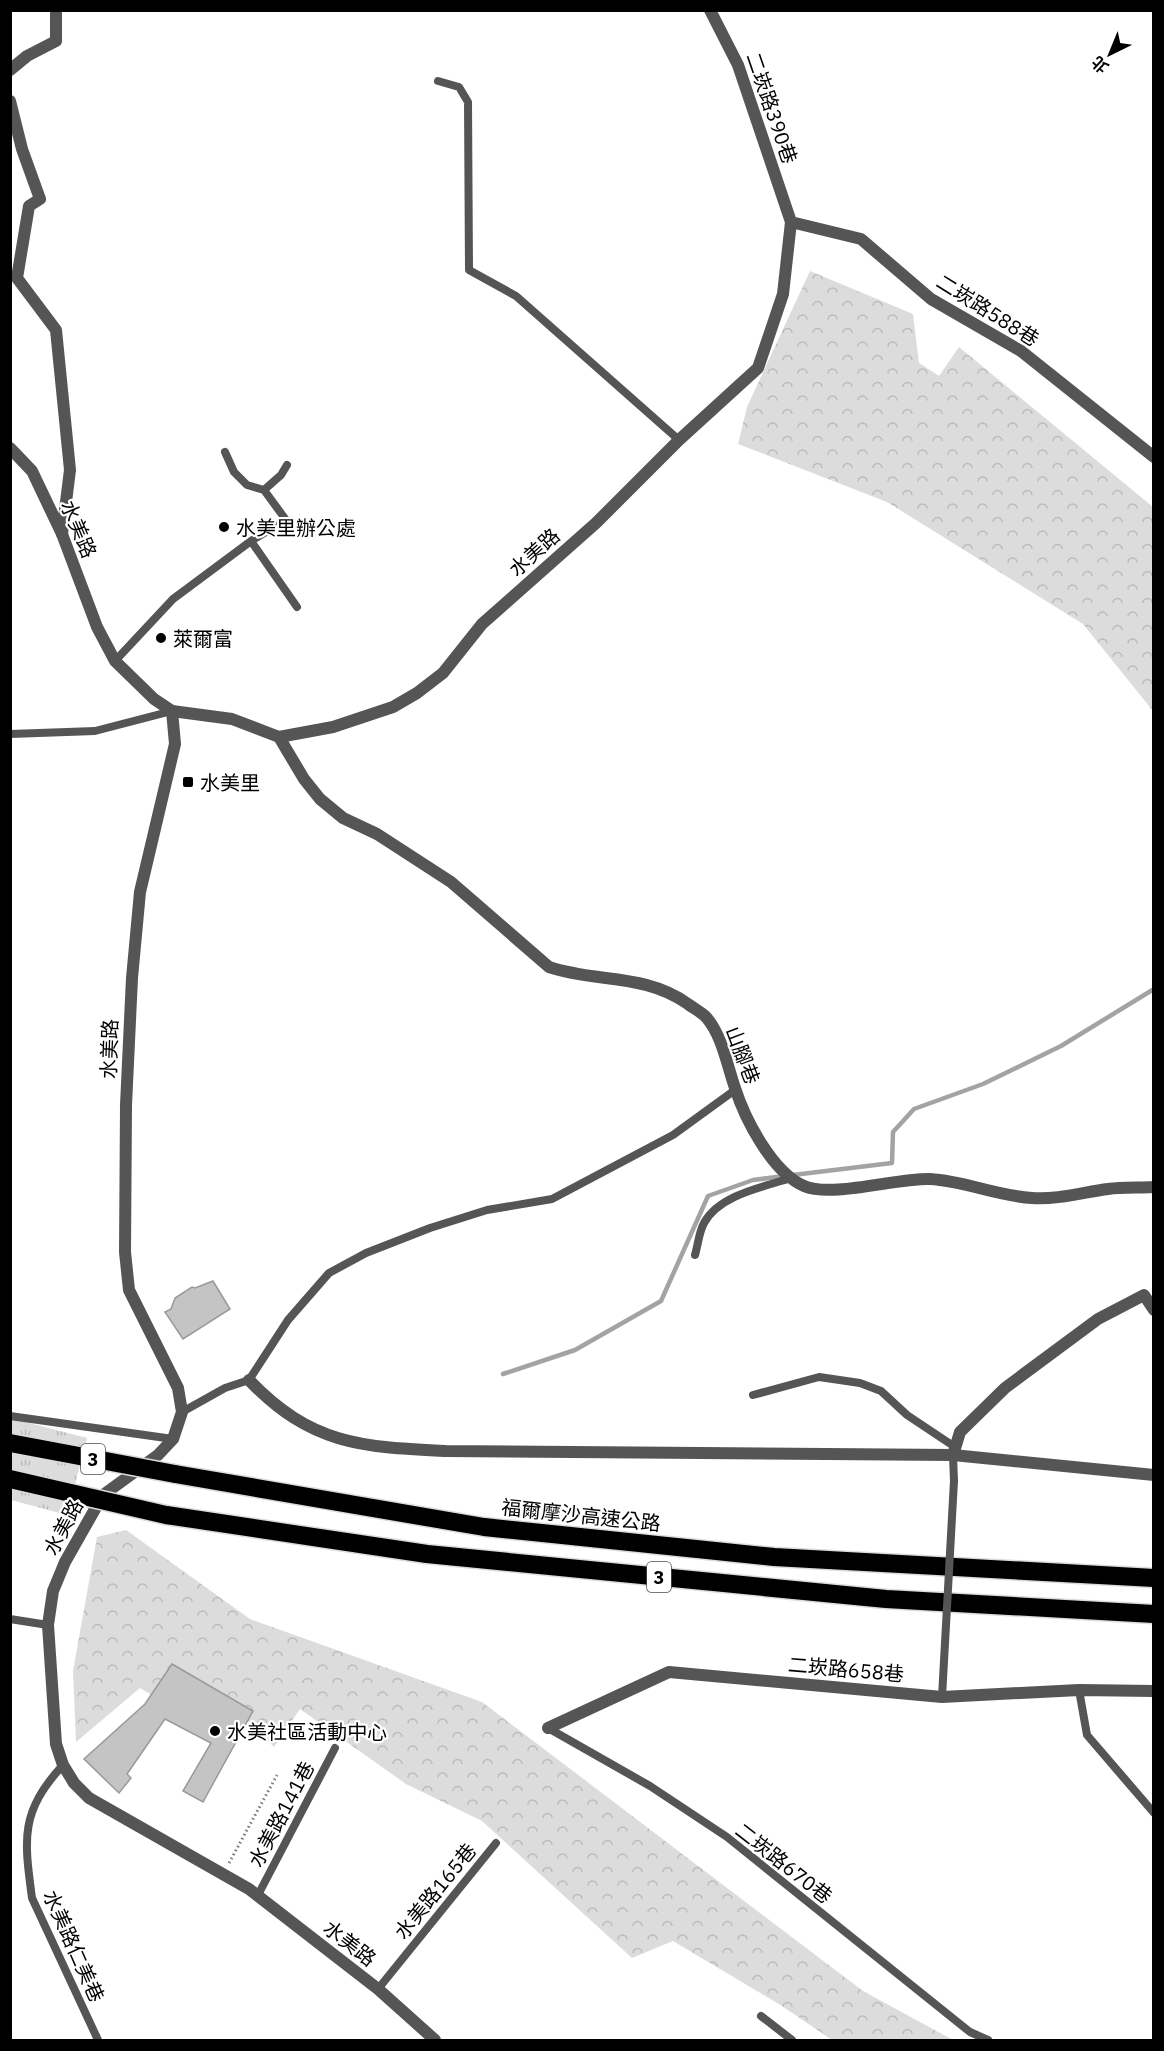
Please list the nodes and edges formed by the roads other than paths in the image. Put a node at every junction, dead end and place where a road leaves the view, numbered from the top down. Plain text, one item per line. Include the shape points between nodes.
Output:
1 (56, 10) edge
2 (710, 10) edge
3 (10, 70) edge
4 (438, 81) dead end
5 (10, 101) edge
6 (791, 222) junction
7 (679, 440) junction
8 (10, 448) edge
9 (225, 452) dead end
10 (1154, 457) edge
11 (287, 465) dead end
12 (264, 490) junction
13 (62, 534) junction
14 (251, 541) junction
15 (297, 607) dead end
16 (115, 661) junction
17 (172, 711) junction
18 (10, 735) edge
19 (279, 737) junction
20 (735, 1090) junction
21 (791, 1178) junction
22 (1154, 1187) edge
23 (695, 1255) dead end
24 (1154, 1310) edge
25 (249, 1380) junction
26 (753, 1395) dead end
27 (182, 1412) junction
28 (10, 1416) edge
29 (173, 1439) junction
30 (10, 1443) edge
31 (954, 1451) junction
32 (1154, 1475) edge
33 (10, 1479) edge
34 (1154, 1578) edge
35 (1154, 1614) edge
36 (10, 1619) edge
37 (48, 1625) junction
38 (1079, 1690) junction
39 (1154, 1691) edge
40 (942, 1697) junction
41 (548, 1728) joint
42 (335, 1748) dead end
43 (63, 1765) junction
44 (1154, 1814) edge
45 (496, 1843) dead end
46 (258, 1895) junction
47 (378, 1989) junction
48 (761, 2016) dead end
49 (98, 2040) edge
50 (435, 2040) edge
51 (792, 2040) edge
52 (988, 2040) edge

1 - 3 street via 56,41
2 - 6 street, 二崁路390巷 via 738,65
4 - 7 lane via 459,87 468,102 470,270 516,296
5 - 13 street via 40,199 29,206 17,278 56,330 70,470
6 - 7 street, 水美路 via 783,294 758,368
6 - 10 street, 二崁路588巷 via 861,239 931,299 1021,351
7 - 19 street, 水美路 via 596,523 482,624 443,673 417,693 393,707 333,727
8 - 13 street, 水美路 via 32,471
9 - 12 lane via 234,472 247,485
11 - 12 lane
12 - 14 lane via 286,520
13 - 16 street, 水美路 via 97,627
14 - 15 lane
14 - 16 lane via 173,599
16 - 17 street, 水美路
17 - 18 lane via 95,731
17 - 19 street, 水美路 via 232,719
17 - 27 street, 水美路 via 175,744 140,892 132,978 125,1252 129,1290 178,1388
19 - 20 street, 山腳巷 via 320,799 343,818 377,834 451,882 549,967 570,974 610,976 649,984 706,1017 720,1043
20 - 21 street, 山腳巷 via 764,1148
20 - 25 lane via 673,1135 561,1194 487,1210 430,1228 366,1252 329,1273 288,1320
21 - 22 street, 山腳巷 via 817,1188 931,1179 1034,1199 1111,1188
21 - 23 lane via 713,1210 703,1224
24 - 31 street via 1144,1295 1098,1319 1005,1388 960,1432
25 - 27 lane via 225,1388
25 - 31 street via 303,1424 343,1442 376,1448
26 - 31 lane via 819,1377 860,1383 881,1391
27 - 29 street, 水美路
28 - 29 lane
29 - 37 street, 水美路 via 103,1496 65,1562 53,1592
30 - 34 highway, 福爾摩沙高速公路 / 3, bridge via 519,1531 774,1557
31 - 32 street
31 - 40 lane, bridge
33 - 35 highway, 3, bridge via 166,1515 427,1554 885,1599
36 - 37 lane
37 - 43 street, 水美路 via 56,1743
38 - 39 street, 二崁路658巷
38 - 40 street, 二崁路658巷
38 - 44 lane via 1087,1735
40 - 41 street, 二崁路658巷 via 669,1672
41 - 52 lane, 二崁路670巷 via 650,1786 727,1837 970,2032
42 - 46 lane, 水美路141巷
43 - 46 street, 水美路 via 89,1798
43 - 49 lane, 水美路仁美巷 via 34,1803 27,1829 32,1898
45 - 47 lane, 水美路165巷
46 - 47 street, 水美路
47 - 50 street, 水美路
48 - 51 lane

